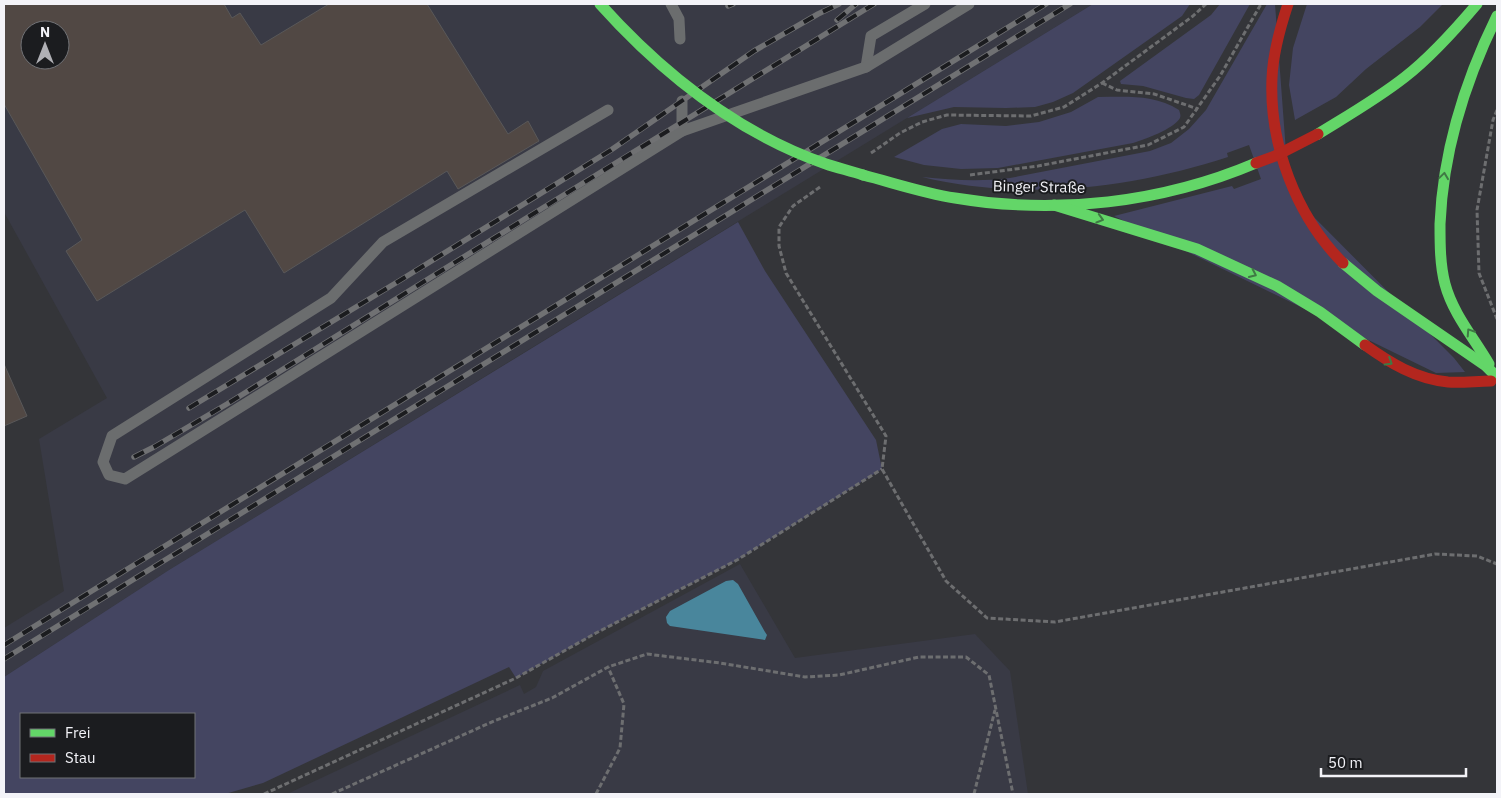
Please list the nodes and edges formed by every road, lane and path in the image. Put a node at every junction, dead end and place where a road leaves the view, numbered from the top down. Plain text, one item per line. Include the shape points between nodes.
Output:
1 (600, 4) edge
2 (671, 4) edge
3 (925, 4) edge
4 (968, 4) edge
5 (1206, 4) edge
6 (1261, 4) edge
7 (1288, 4) edge
8 (1476, 5) edge
9 (1497, 16) edge
10 (680, 39) dead end
11 (866, 67) junction
12 (1102, 83) junction
13 (682, 101) dead end
14 (1198, 109) junction
15 (608, 110) dead end
16 (1497, 110) edge
17 (682, 131) junction
18 (870, 154) dead end
19 (969, 175) dead end
20 (824, 185) dead end
21 (1054, 205) junction
22 (1497, 320) edge
23 (1494, 377) edge
24 (1497, 393) edge
25 (882, 469) junction
26 (1497, 564) edge
27 (608, 667) junction
28 (996, 707) junction
29 (264, 794) edge
30 (332, 794) edge
31 (596, 794) edge
32 (974, 794) edge
33 (1013, 794) edge

1 - 21 main road, Binger Straße, bridge via 656,60 717,108 812,160 919,191 987,202
2 - 10 lane via 679,19
3 - 11 lane via 871,36
4 - 11 lane
5 - 12 path
6 - 14 path
7 - 23 main road via 1274,60 1272,107 1288,177 1305,211 1330,249 1352,271 1477,360
8 - 21 main road, Binger Straße, bridge via 1416,69 1364,106 1276,156 1212,180 1149,195
23 -> 9 main road via 1481,349 1453,305 1446,285 1440,235 1447,160 1463,96
11 - 17 lane
12 - 14 path via 1118,90 1154,94
12 - 18 path via 1064,107 1031,116 946,115 922,122
13 - 17 lane
14 - 19 path via 1184,127 1148,145 1021,169
15 - 17 lane via 383,242 331,298 112,436 103,462 109,475 125,479
16 - 22 path via 1477,210 1479,274
20 - 25 path via 793,206 779,227 779,246 786,273 886,436
21 -> 23 main road via 1197,249 1277,286 1320,312 1380,356 1420,377 1449,382
23 - 24 main road
25 - 26 path via 946,580 987,618 1055,622 1435,554 1477,556
25 - 29 path via 737,560 516,678
27 - 28 path via 647,654 805,677 839,675 919,657 966,657 989,675
27 - 30 path via 552,698
27 - 31 path via 624,704 620,748
28 - 32 path
28 - 33 path

